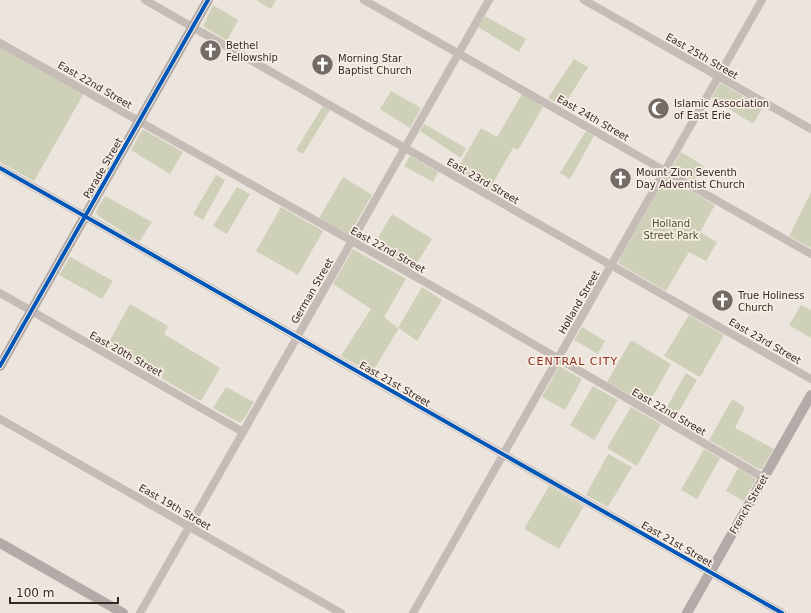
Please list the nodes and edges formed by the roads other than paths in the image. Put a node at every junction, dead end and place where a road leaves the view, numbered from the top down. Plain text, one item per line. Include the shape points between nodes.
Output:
1 (145, 0) edge
2 (208, 0) edge
3 (364, 0) edge
4 (489, 0) edge
5 (584, 0) edge
6 (762, 0) edge
7 (193, 27) junction
8 (0, 43) edge
9 (459, 54) junction
10 (718, 77) junction
11 (139, 122) junction
12 (811, 129) edge
13 (405, 148) junction
14 (0, 168) edge
15 (665, 171) junction
16 (85, 217) junction
17 (352, 241) junction
18 (811, 254) edge
19 (611, 266) junction
20 (0, 293) edge
21 (31, 312) junction
22 (297, 337) junction
23 (558, 359) junction
24 (0, 366) edge
25 (811, 380) edge
26 (811, 395) edge
27 (0, 419) edge
28 (243, 432) junction
29 (503, 454) junction
30 (764, 478) junction
31 (189, 526) junction
32 (0, 543) edge
33 (710, 572) junction
34 (123, 613) edge
35 (140, 613) edge
36 (341, 613) edge
37 (413, 613) edge
38 (687, 613) edge
39 (782, 613) edge

1 - 7 street, East 23rd Street
2 - 7 main road, Parade Street
3 - 9 street, East 24th Street
4 - 9 street, German Street
5 - 10 street, East 25th Street
6 - 10 street, Holland Street
7 - 11 main road, Parade Street
7 - 13 street, East 23rd Street
8 - 11 street, East 22nd Street
9 - 13 street, German Street
9 - 15 street, East 24th Street
10 - 12 street, East 25th Street
10 - 15 street, Holland Street
11 - 16 main road, Parade Street
11 - 17 street, East 22nd Street
13 - 17 street, German Street
13 - 19 street, East 23rd Street
14 - 16 street, East 21st Street
15 - 18 street, East 24th Street
15 - 19 street, Holland Street
16 - 21 main road, Parade Street
16 - 22 street, East 21st Street
17 - 22 street, German Street
17 - 23 street, East 22nd Street
19 - 23 street, Holland Street
19 - 25 street, East 23rd Street
20 - 21 street, East 20th Street
21 - 24 main road, Parade Street
21 - 28 street, East 20th Street
22 - 28 street, German Street
22 - 29 street, East 21st Street
23 - 29 street, Holland Street
23 - 30 street, East 22nd Street
26 - 30 main road, French Street
27 - 31 street, East 19th Street
28 - 31 street, German Street
29 - 33 street, East 21st Street
29 - 37 street, Holland Street
30 - 33 main road, French Street
31 - 35 street, German Street
31 - 36 street, East 19th Street
32 - 34 main road
33 - 38 main road, French Street
33 - 39 street, East 21st Street

